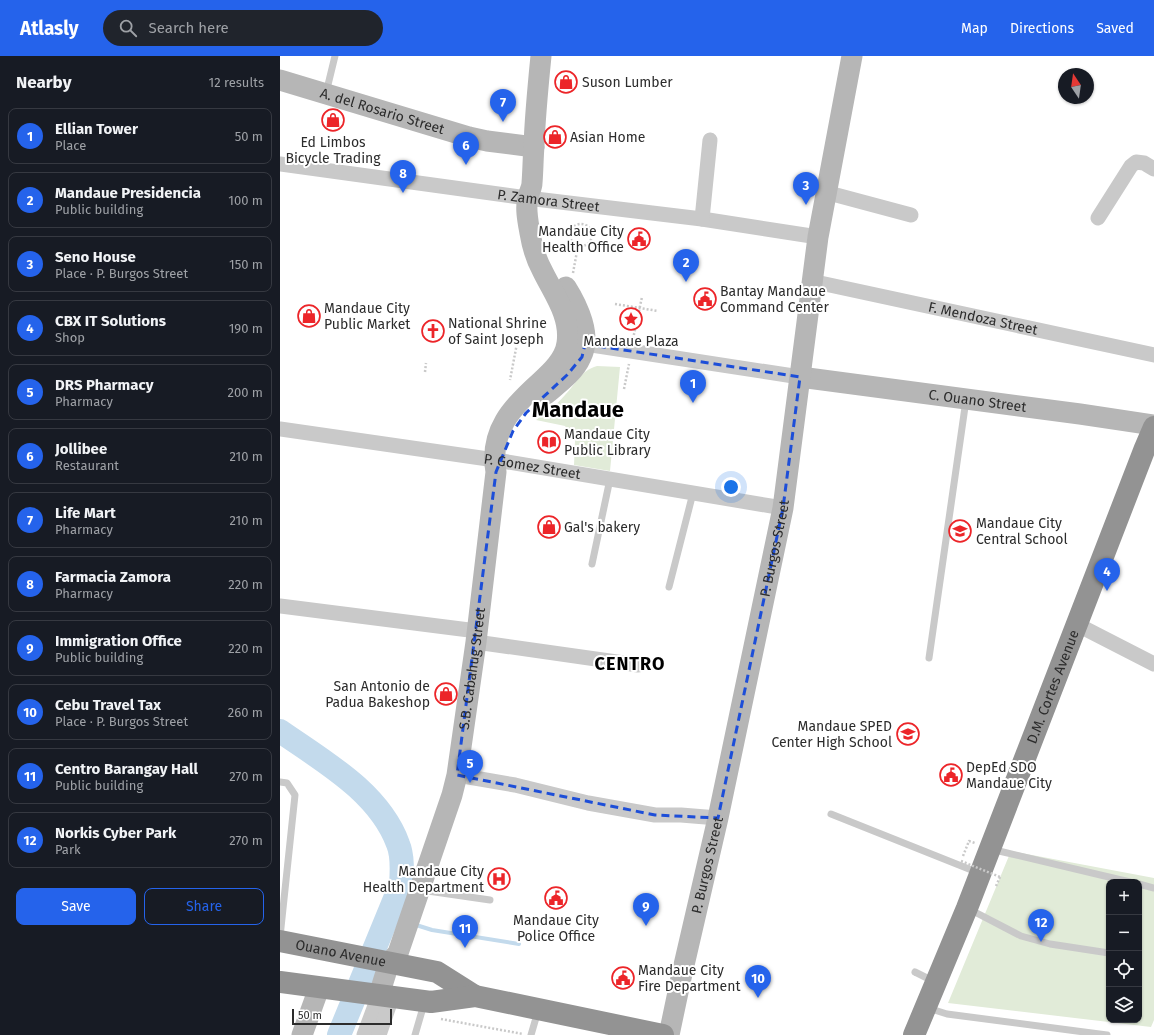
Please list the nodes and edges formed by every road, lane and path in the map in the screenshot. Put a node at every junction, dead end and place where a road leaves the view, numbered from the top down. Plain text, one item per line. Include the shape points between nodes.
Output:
1 (335, 56) edge
2 (541, 56) edge
3 (852, 56) edge
4 (280, 80) edge
5 (325, 94) junction
6 (710, 140) dead end
7 (534, 147) junction
8 (280, 164) edge
9 (1154, 169) edge
10 (826, 192) junction
11 (533, 194) junction
12 (911, 215) dead end
13 (1098, 218) dead end
14 (702, 219) junction
15 (549, 229) dead end
16 (570, 234) junction
17 (818, 237) junction
18 (578, 246) junction
19 (573, 274) dead end
20 (811, 281) junction
21 (642, 297) dead end
22 (615, 304) dead end
23 (639, 308) junction
24 (658, 311) dead end
25 (508, 337) dead end
26 (576, 342) junction
27 (631, 351) junction
28 (1154, 355) edge
29 (426, 363) dead end
30 (425, 372) dead end
31 (800, 377) junction
32 (510, 380) dead end
33 (624, 389) dead end
34 (966, 399) junction
35 (1154, 426) edge
36 (280, 429) edge
37 (497, 464) junction
38 (610, 479) junction
39 (693, 493) junction
40 (783, 508) junction
41 (592, 564) dead end
42 (669, 587) dead end
43 (280, 606) edge
44 (1076, 624) junction
45 (476, 637) junction
46 (928, 658) dead end
47 (1154, 664) edge
48 (638, 665) dead end
49 (457, 775) junction
50 (280, 782) edge
51 (831, 814) dead end
52 (718, 818) junction
53 (969, 841) dead end
54 (990, 847) junction
55 (990, 875) junction
56 (1117, 879) edge
57 (1142, 885) edge
58 (1154, 888) edge
59 (419, 889) junction
60 (490, 900) dead end
61 (967, 908) junction
62 (280, 938) edge
63 (280, 941) edge
64 (1106, 953) edge
65 (394, 956) junction
66 (915, 972) dead end
67 (280, 982) edge
68 (935, 982) junction
69 (319, 988) junction
70 (380, 995) junction
71 (475, 996) junction
72 (926, 1007) junction
73 (423, 1009) junction
74 (539, 1009) junction
75 (302, 1035) edge
76 (364, 1035) edge
77 (379, 1035) edge
78 (414, 1035) edge
79 (531, 1035) edge
80 (663, 1035) edge
81 (669, 1035) edge
82 (914, 1035) edge
83 (1107, 1035) edge

1 - 5 lane
2 - 7 street, S.B. Cabahug Street
3 - 10 street, P. Burgos Street
4 - 5 street, A. del Rosario Street
5 - 7 street, A. del Rosario Street via 469,137
6 - 14 street
7 - 11 street, S.B. Cabahug Street
8 - 11 street, P. Zamora Street
9 - 13 street via 1144,163 1136,162 1131,166
10 - 12 street
10 - 17 street, P. Burgos Street
11 - 14 street, P. Zamora Street
11 - 26 street, S.B. Cabahug Street via 545,246 569,308 583,325
14 - 17 street, P. Zamora Street
15 - 16 path
16 - 18 path via 572,241
16 - 18 path via 577,225 582,224 590,229 589,242
17 - 20 street, P. Burgos Street
18 - 19 path
20 - 28 street, F. Mendoza Street
20 - 31 street, P. Burgos Street
21 - 23 path
22 - 23 path
23 - 24 path
23 - 27 path
25 - 32 path via 518,338
26 - 27 street
26 - 37 street, S.B. Cabahug Street via 582,357 576,366 526,413
27 - 31 street
27 - 33 path
29 - 30 path
31 - 34 street, C. Ouano Street
31 - 40 street, P. Burgos Street
34 - 35 street, C. Ouano Street
34 - 46 lane
35 - 44 highway, D.M. Cortes Avenue
36 - 37 street, P. Gomez Street
37 - 38 street, P. Gomez Street
37 - 45 street, S.B. Cabahug Street
38 - 39 street, P. Gomez Street via 656,483
38 - 41 lane
39 - 40 street, P. Gomez Street
39 - 42 lane
40 - 52 street, P. Burgos Street
43 - 45 street
44 - 47 street
44 - 54 highway, D.M. Cortes Avenue
45 - 48 street
45 - 49 street, S.B. Cabahug Street
49 - 52 street via 655,815
49 - 59 street, S.B. Cabahug Street
50 - 62 lane via 287,783 295,795
51 - 55 lane
52 - 81 street, P. Burgos Street
53 - 55 path, bridge via 961,861
54 - 55 highway, D.M. Cortes Avenue
54 - 56 lane
55 - 61 highway, D.M. Cortes Avenue
57 - 58 lane
59 - 60 lane
59 - 65 street, S.B. Cabahug Street
61 - 64 lane via 1021,936
61 - 68 highway, D.M. Cortes Avenue
63 - 65 highway, Ouano Avenue via 355,955
65 - 70 street, S.B. Cabahug Street
65 - 71 highway, Ouano Avenue via 437,972
66 - 68 lane
67 - 69 highway
68 - 72 highway, D.M. Cortes Avenue
69 - 70 highway
69 - 75 street
70 - 73 highway
70 - 76 street, S.B. Cabahug Street
70 - 77 street, S.B. Cabahug Street
71 - 73 highway via 431,1002
71 - 74 highway
72 - 82 highway, D.M. Cortes Avenue
72 - 83 lane via 947,1014
73 - 78 lane
73 - 79 path
74 - 79 lane
74 - 80 highway

